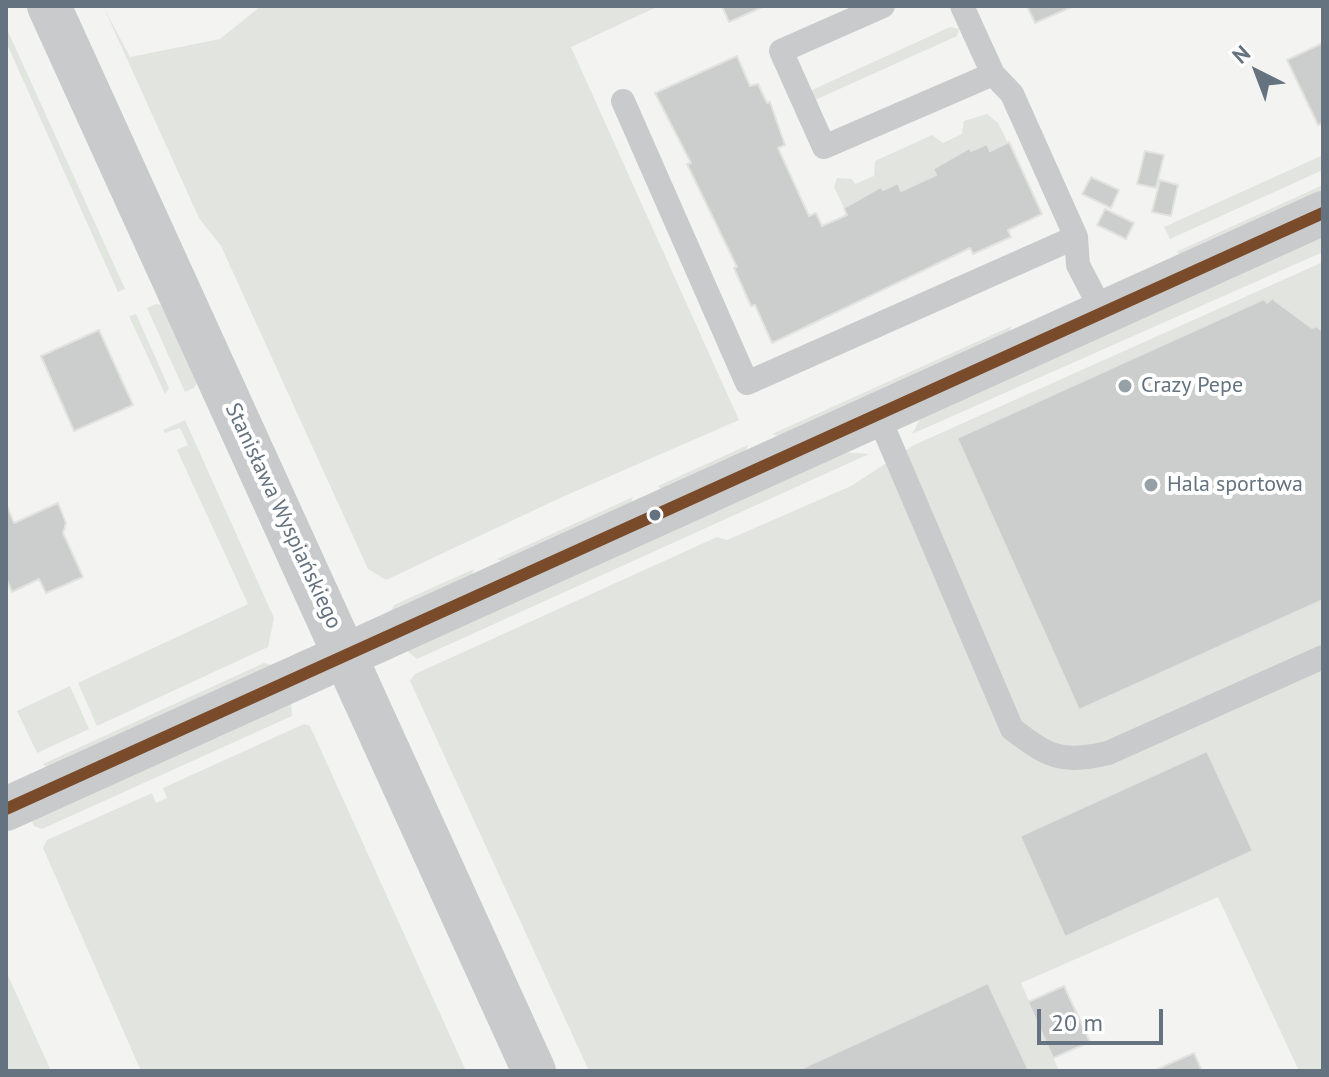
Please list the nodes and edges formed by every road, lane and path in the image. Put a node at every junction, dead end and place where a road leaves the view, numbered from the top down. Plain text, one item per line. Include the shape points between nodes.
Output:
1 (49, 6) edge
2 (883, 6) edge
3 (962, 6) edge
4 (993, 74) junction
5 (623, 101) dead end
6 (1323, 213) edge
7 (1076, 237) junction
8 (1103, 313) junction
9 (878, 415) junction
10 (346, 654) junction
11 (1323, 657) edge
12 (6, 809) edge
13 (534, 1071) edge

1 - 10 street, Stanisława Wyspiańskiego
2 - 4 lane via 781,51 824,147
3 - 4 lane
4 - 7 lane via 1012,94
5 - 7 lane via 747,383
6 - 8 street
7 - 8 lane via 1078,265
8 - 9 street
9 - 10 street
9 - 11 lane via 1012,729 1047,755 1077,760 1108,753
10 - 12 street
10 - 13 street, Stanisława Wyspiańskiego

